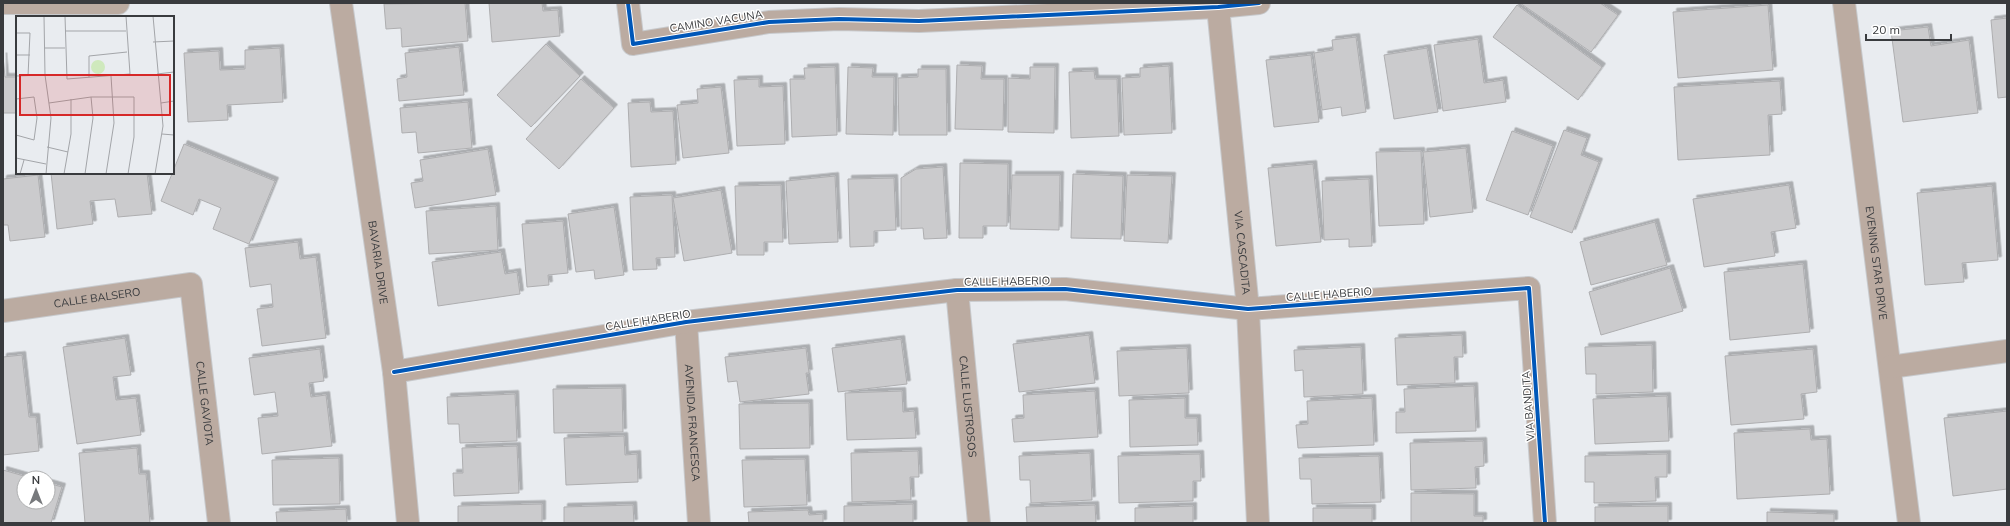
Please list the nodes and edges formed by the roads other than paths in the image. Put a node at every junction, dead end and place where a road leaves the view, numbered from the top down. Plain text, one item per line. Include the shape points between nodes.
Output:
1 (3, 3) edge
2 (111, 3) edge
3 (341, 3) edge
4 (628, 3) edge
5 (1259, 3) edge
6 (1844, 3) edge
7 (1218, 7) junction
8 (919, 12) edge
9 (191, 284) joint
10 (1529, 288) joint
11 (956, 290) junction
12 (1248, 309) junction
13 (3, 311) edge
14 (686, 322) junction
15 (2007, 352) edge
16 (1890, 367) junction
17 (394, 372) junction
18 (219, 523) edge
19 (408, 523) edge
20 (699, 523) edge
21 (979, 523) edge
22 (1258, 523) edge
23 (1545, 523) edge
24 (1909, 523) edge

1 - 2 street
3 - 17 street, BAVARIA DRIVE
4 - 8 street, CAMINO VACUNA via 633,44 768,22
5 - 7 street, CAMINO VACUNA
6 - 16 street, EVENING STAR DRIVE
7 - 8 street, CAMINO VACUNA
7 - 12 street, VIA CASCADITA
9 - 13 street, CALLE BALSERO
9 - 18 street, CALLE GAVIOTA
10 - 12 street, CALLE HABERIO
10 - 23 street, VIA BANDITA
11 - 12 street, CALLE HABERIO via 1066,289
11 - 14 street, CALLE HABERIO
11 - 21 street, CALLE LUSTROSOS
12 - 22 street, VIA CASCADITA
14 - 17 street, CALLE HABERIO
14 - 20 street, AVENIDA FRANCESCA
15 - 16 street
16 - 24 street, EVENING STAR DRIVE
17 - 19 street, BAVARIA DRIVE

